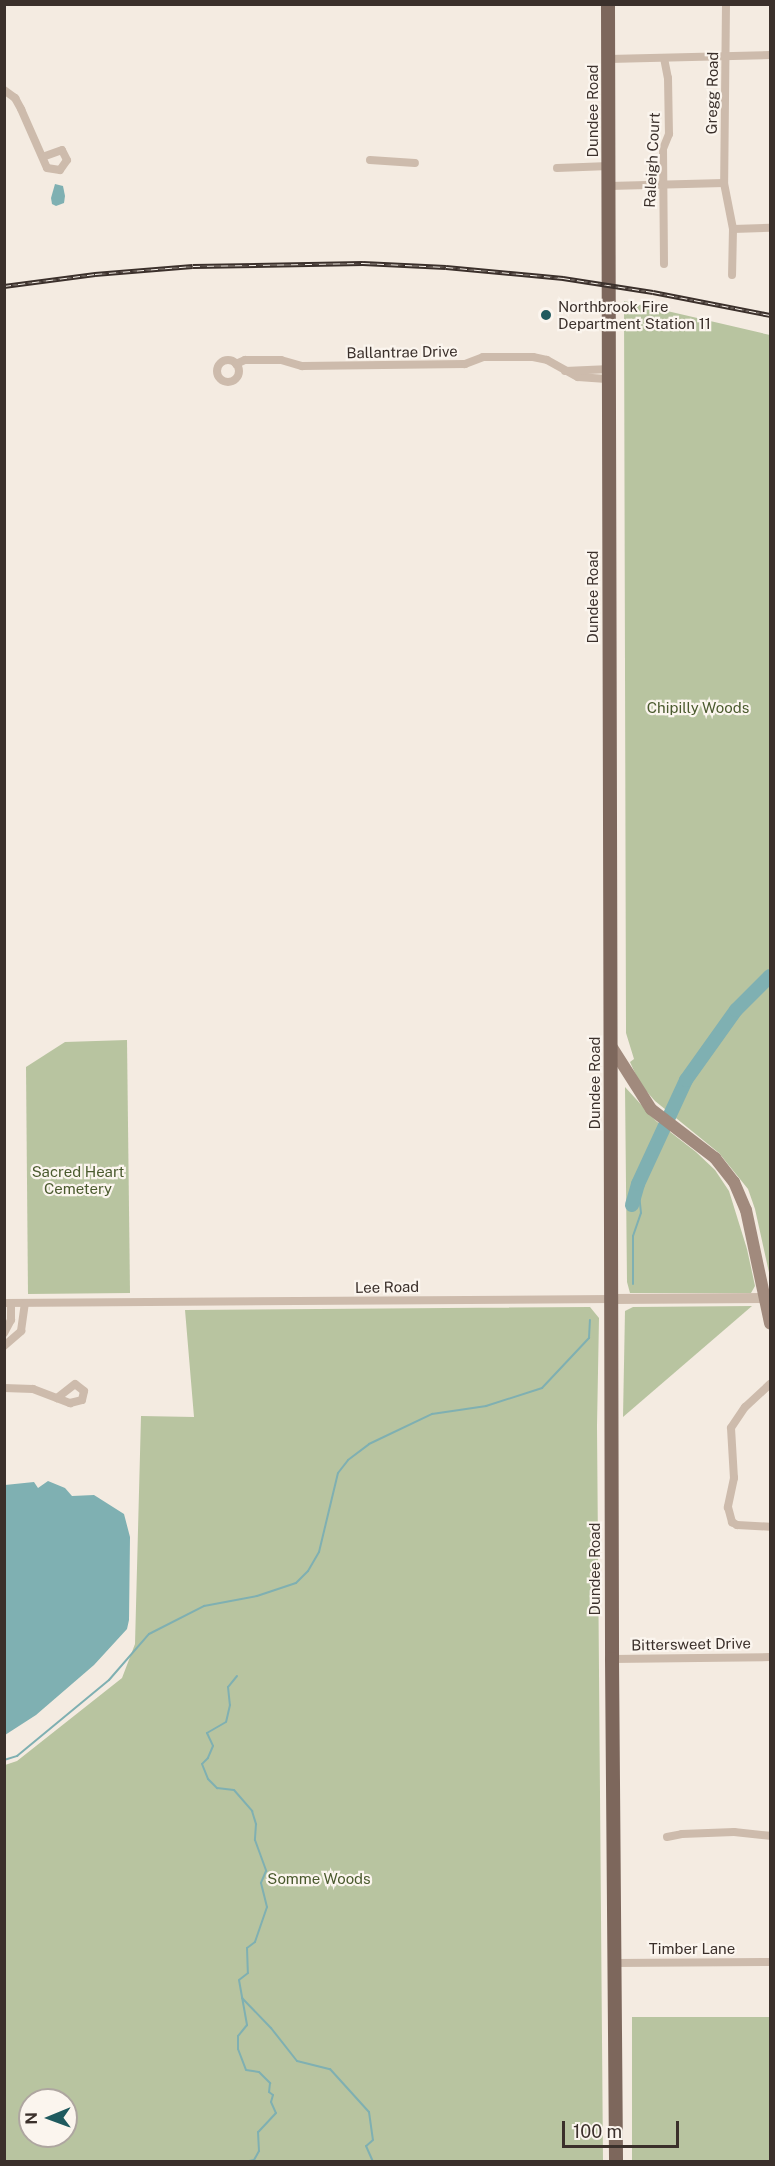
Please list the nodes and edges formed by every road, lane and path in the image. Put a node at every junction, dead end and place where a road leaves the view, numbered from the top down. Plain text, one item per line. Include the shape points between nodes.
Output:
1 (608, 4) edge
2 (726, 4) edge
3 (726, 56) junction
4 (771, 56) edge
5 (664, 58) junction
6 (609, 59) junction
7 (4, 90) edge
8 (43, 157) dead end
9 (370, 160) dead end
10 (415, 163) dead end
11 (609, 166) junction
12 (557, 168) dead end
13 (724, 183) junction
14 (663, 184) junction
15 (609, 186) junction
16 (771, 228) edge
17 (733, 229) junction
18 (664, 264) dead end
19 (732, 275) dead end
20 (236, 364) dead end
21 (610, 374) junction
22 (611, 1046) junction
23 (767, 1298) edge
24 (612, 1299) junction
25 (8, 1303) edge
26 (25, 1304) junction
27 (771, 1323) edge
28 (4, 1333) edge
29 (4, 1346) edge
30 (771, 1384) edge
31 (4, 1388) edge
32 (57, 1398) dead end
33 (771, 1527) edge
34 (771, 1657) edge
35 (612, 1659) junction
36 (771, 1836) edge
37 (667, 1837) dead end
38 (771, 1962) edge
39 (614, 1963) junction
40 (616, 2162) edge

1 - 6 main road, Dundee Road
2 - 3 street, Gregg Road
3 - 4 street
3 - 5 street
3 - 13 street, Gregg Road
5 - 6 street
5 - 14 street, Raleigh Court via 669,134 663,149
6 - 11 main road, Dundee Road
7 - 8 street via 15,98
9 - 10 street
11 - 12 street
11 - 15 main road, Dundee Road
13 - 14 street
13 - 17 street, Gregg Road
14 - 15 street
14 - 18 street, Raleigh Court
15 - 21 main road, Dundee Road
16 - 17 street
17 - 19 street, Gregg Road
20 - 21 street, Ballantrae Drive via 244,360 281,360 298,366 465,364 483,357 532,357 547,360 578,377
21 - 22 main road, Dundee Road
22 - 23 main road via 628,1077 659,1115 715,1158 734,1182 746,1209
22 - 24 main road, Dundee Road
23 - 24 street, Lee Road
23 - 27 main road
24 - 26 street, Lee Road
24 - 35 main road, Dundee Road
25 - 26 street, Lee Road
25 - 28 street via 11,1320
26 - 29 street via 21,1331
30 - 33 street via 745,1407 732,1428 734,1478 728,1507 732,1522 737,1525
31 - 32 street via 33,1389
34 - 35 street, Bittersweet Drive
35 - 39 main road, Dundee Road
36 - 37 street via 734,1832
38 - 39 street, Timber Lane
39 - 40 main road, Dundee Road

